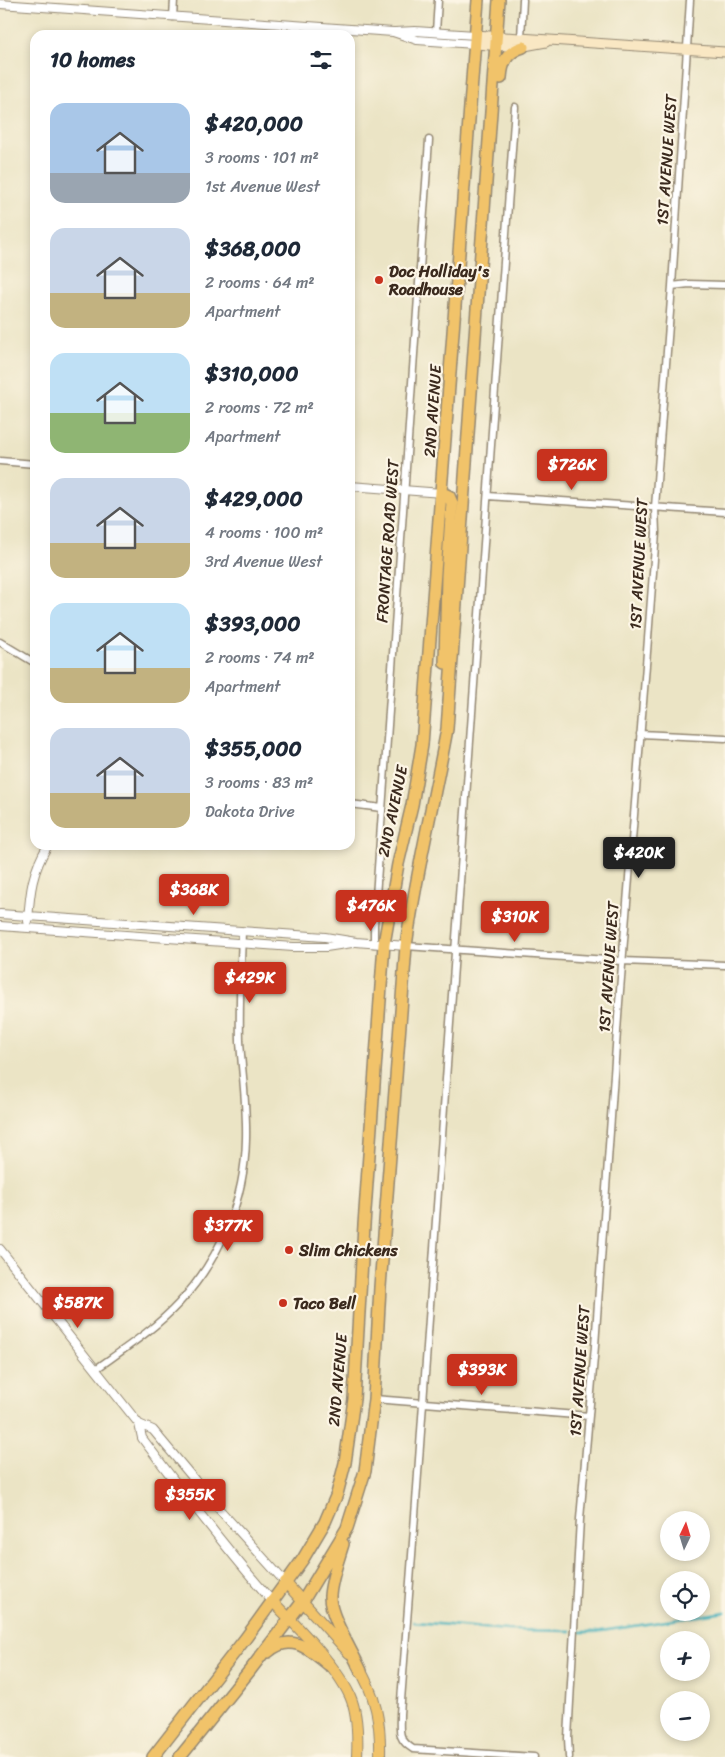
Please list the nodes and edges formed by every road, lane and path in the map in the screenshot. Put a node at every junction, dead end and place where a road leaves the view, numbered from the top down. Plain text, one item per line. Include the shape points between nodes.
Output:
1 (174, 0) edge
2 (438, 0) edge
3 (478, 0) edge
4 (499, 0) edge
5 (523, 0) edge
6 (690, 0) edge
7 (0, 4) edge
8 (173, 16) junction
9 (393, 32) junction
10 (436, 32) junction
11 (475, 39) junction
12 (496, 41) junction
13 (522, 42) junction
14 (687, 49) junction
15 (725, 52) edge
16 (515, 107) dead end
17 (429, 140) dead end
18 (484, 206) junction
19 (725, 285) edge
20 (672, 286) junction
21 (0, 461) edge
22 (30, 464) edge
23 (355, 486) edge
24 (404, 490) junction
25 (442, 493) junction
26 (488, 496) junction
27 (655, 508) junction
28 (725, 512) edge
29 (0, 642) edge
30 (30, 660) edge
31 (640, 734) junction
32 (725, 738) edge
33 (440, 767) junction
34 (355, 805) edge
35 (382, 808) junction
36 (45, 850) edge
37 (0, 914) edge
38 (28, 916) junction
39 (0, 926) edge
40 (27, 928) junction
41 (242, 931) junction
42 (356, 942) junction
43 (242, 944) junction
44 (379, 944) junction
45 (406, 946) junction
46 (455, 949) junction
47 (622, 961) junction
48 (725, 966) edge
49 (0, 1249) edge
50 (96, 1369) junction
51 (374, 1400) junction
52 (423, 1402) junction
53 (589, 1416) junction
54 (139, 1424) junction
55 (347, 1528) junction
56 (285, 1582) junction
57 (272, 1601) junction
58 (303, 1602) junction
59 (290, 1619) junction
60 (329, 1665) junction
61 (251, 1669) junction
62 (361, 1671) junction
63 (156, 1754) edge
64 (180, 1757) edge
65 (357, 1757) edge
66 (380, 1757) edge
67 (534, 1757) edge
68 (569, 1757) edge

1 - 8 street
2 - 10 street
3 - 11 highway, 2ND AVENUE
4 - 12 highway
5 - 13 street
6 - 14 street, 1ST AVENUE WEST
7 - 8 street
8 - 9 street
9 - 10 street
9 - 11 street via 417,40
10 - 11 street
11 - 12 main road
11 - 25 highway, 2ND AVENUE
12 - 13 main road
12 - 18 highway
13 - 14 main road via 561,40
13 - 18 highway via 508,55 501,68 494,160
14 - 15 main road
14 - 20 street, 1ST AVENUE WEST
16 - 26 street
17 - 24 street, FRONTAGE ROAD WEST
18 - 33 highway via 451,686
19 - 20 street
20 - 27 street, 1ST AVENUE WEST
21 - 22 street
23 - 24 street
24 - 25 street
24 - 35 street, FRONTAGE ROAD WEST
25 - 33 highway via 452,503
25 - 44 highway, 2ND AVENUE via 422,745 412,805
26 - 27 street
26 - 46 street
27 - 28 street
27 - 31 street, 1ST AVENUE WEST via 656,533
29 - 30 street
31 - 32 street
31 - 47 street, 1ST AVENUE WEST
33 - 45 highway
34 - 35 street
35 - 44 street, FRONTAGE ROAD WEST via 374,925
36 - 38 street via 32,880
37 - 38 street
38 - 40 street
38 - 41 street
39 - 40 street
40 - 43 street
41 - 42 street
41 - 43 street
42 - 43 street via 312,947
42 - 44 street
43 - 50 street via 240,1024 246,1138 244,1167 235,1208 209,1264 188,1293 157,1324
44 - 45 street
44 - 56 highway, 2ND AVENUE via 354,1399 345,1463 325,1522
45 - 46 street
45 - 51 highway
46 - 47 street
46 - 52 street
47 - 48 street
47 - 53 street, 1ST AVENUE WEST
49 - 50 street
50 - 54 street
51 - 52 street
51 - 55 highway via 364,1471
52 - 53 street
52 - 67 street via 400,1734 404,1743 413,1749
53 - 68 street, 1ST AVENUE WEST via 580,1519
54 - 56 street via 153,1430 219,1510
54 - 57 street via 142,1438 215,1534
55 - 58 highway
55 - 62 highway via 330,1602
56 - 57 highway, 2ND AVENUE
56 - 58 main road
57 - 59 main road
57 - 63 highway, 2ND AVENUE
58 - 59 highway
58 - 62 main road via 350,1654
59 - 60 main road
59 - 61 highway
60 - 61 highway via 312,1651 289,1642 269,1651
60 - 65 main road via 350,1696 357,1735
61 - 64 highway
62 - 66 main road via 375,1701

